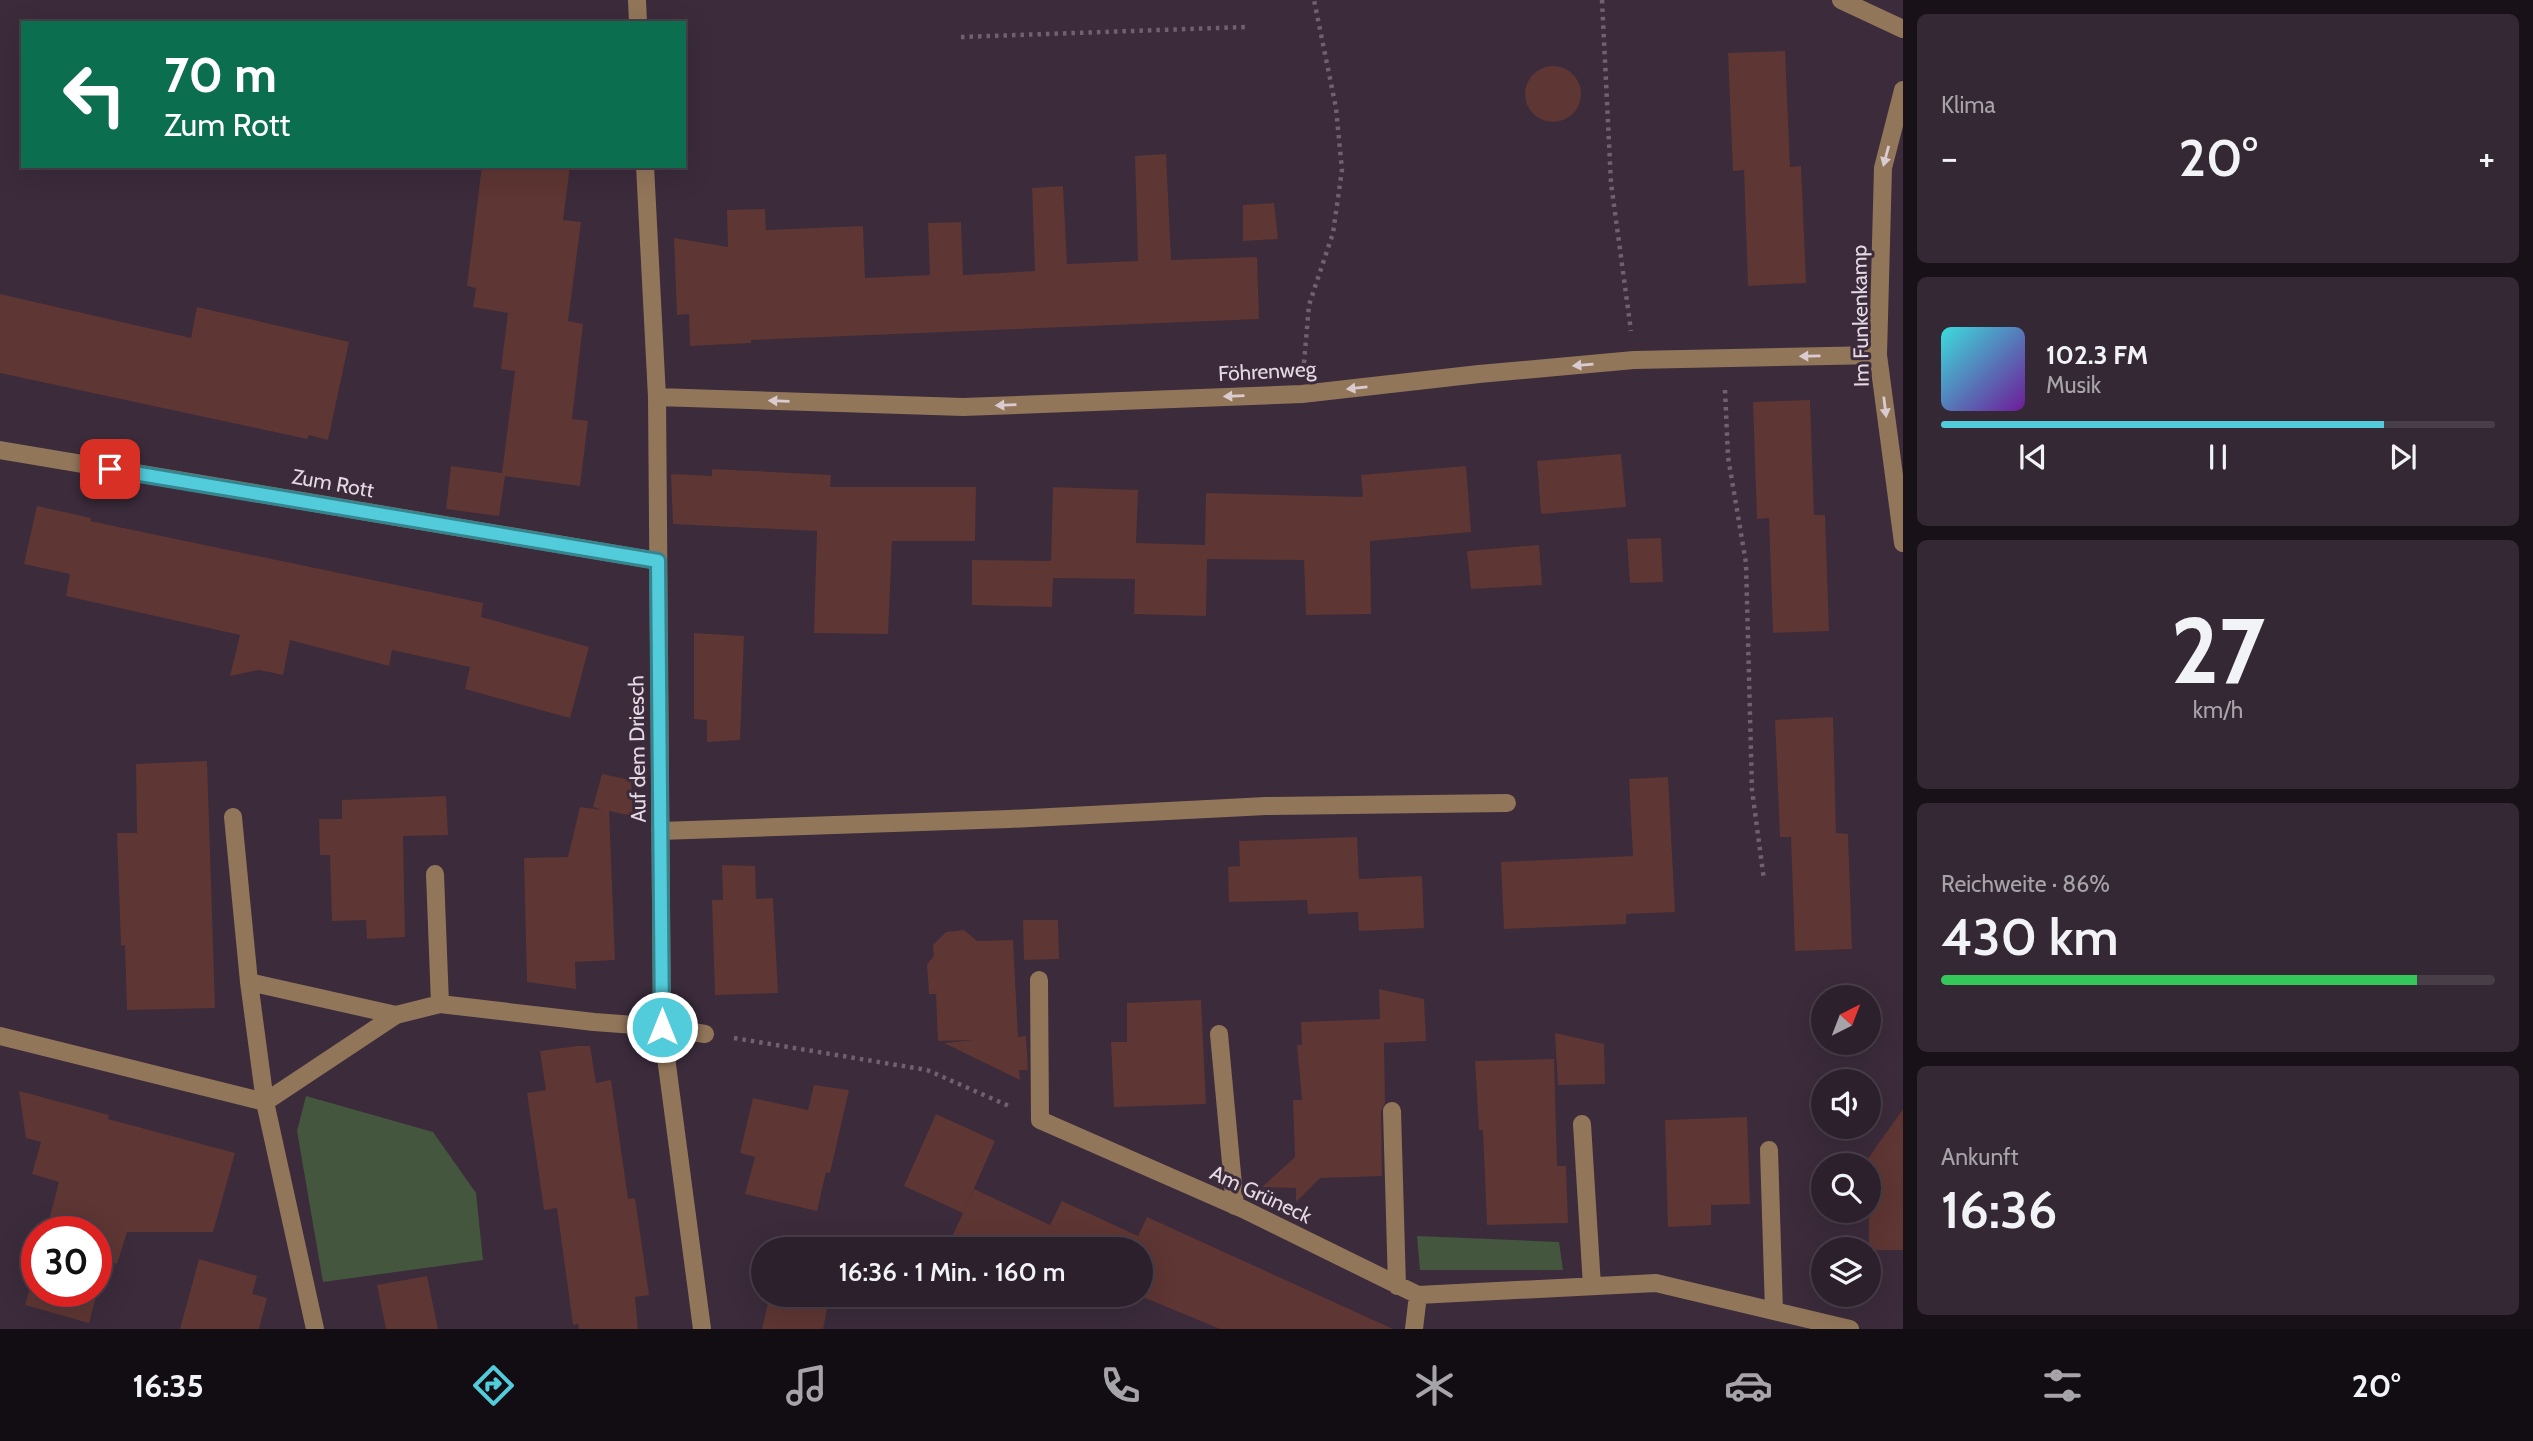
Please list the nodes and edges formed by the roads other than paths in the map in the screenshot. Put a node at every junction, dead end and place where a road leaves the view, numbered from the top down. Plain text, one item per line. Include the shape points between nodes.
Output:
1 (637, 0) edge
2 (1841, 0) edge
3 (638, 21) edge
4 (1903, 29) edge
5 (1903, 90) edge
6 (645, 168) edge
7 (1878, 355) junction
8 (657, 397) junction
9 (0, 450) edge
10 (1903, 543) edge
11 (658, 561) junction
12 (1507, 803) dead end
13 (233, 817) dead end
14 (660, 831) junction
15 (435, 874) dead end
16 (1039, 980) dead end
17 (249, 982) junction
18 (440, 1004) junction
19 (396, 1015) junction
20 (662, 1027) junction
21 (705, 1034) road end
22 (1219, 1034) dead end
23 (0, 1036) edge
24 (265, 1101) junction
25 (1392, 1111) dead end
26 (1582, 1124) dead end
27 (1769, 1150) dead end
28 (1235, 1206) junction
29 (1397, 1286) junction
30 (1592, 1286) junction
31 (1418, 1296) junction
32 (1774, 1311) junction
33 (315, 1329) edge
34 (702, 1329) edge
35 (1414, 1329) edge
36 (1850, 1329) edge

1 - 3 street
2 - 4 street
5 -> 7 street, Im Funkenkamp via 1882,168
6 - 8 street, Auf dem Driesch
7 -> 8 street, Föhrenweg via 1634,360 1302,394 963,407
7 -> 10 street, Im Funkenkamp
8 - 11 street, Auf dem Driesch
9 - 11 street, Zum Rott
11 - 14 street, Auf dem Driesch
12 - 14 street via 1266,806
13 - 17 street
14 - 20 street, Auf dem Driesch
15 - 18 street
16 - 28 street, Am Grüneck via 1040,1120
17 - 19 street
17 - 24 street
18 - 19 street
18 - 20 street
19 - 24 street
20 - 21 street
20 - 34 street, Auf dem Driesch
22 - 28 street
23 - 24 street
24 - 33 street
25 - 29 street
26 - 30 street
27 - 32 street
28 - 29 street, Am Grüneck
29 - 31 street, Am Grüneck
30 - 31 street, Am Grüneck
30 - 32 street, Am Grüneck via 1656,1283
31 - 35 street
32 - 36 street, Am Grüneck

